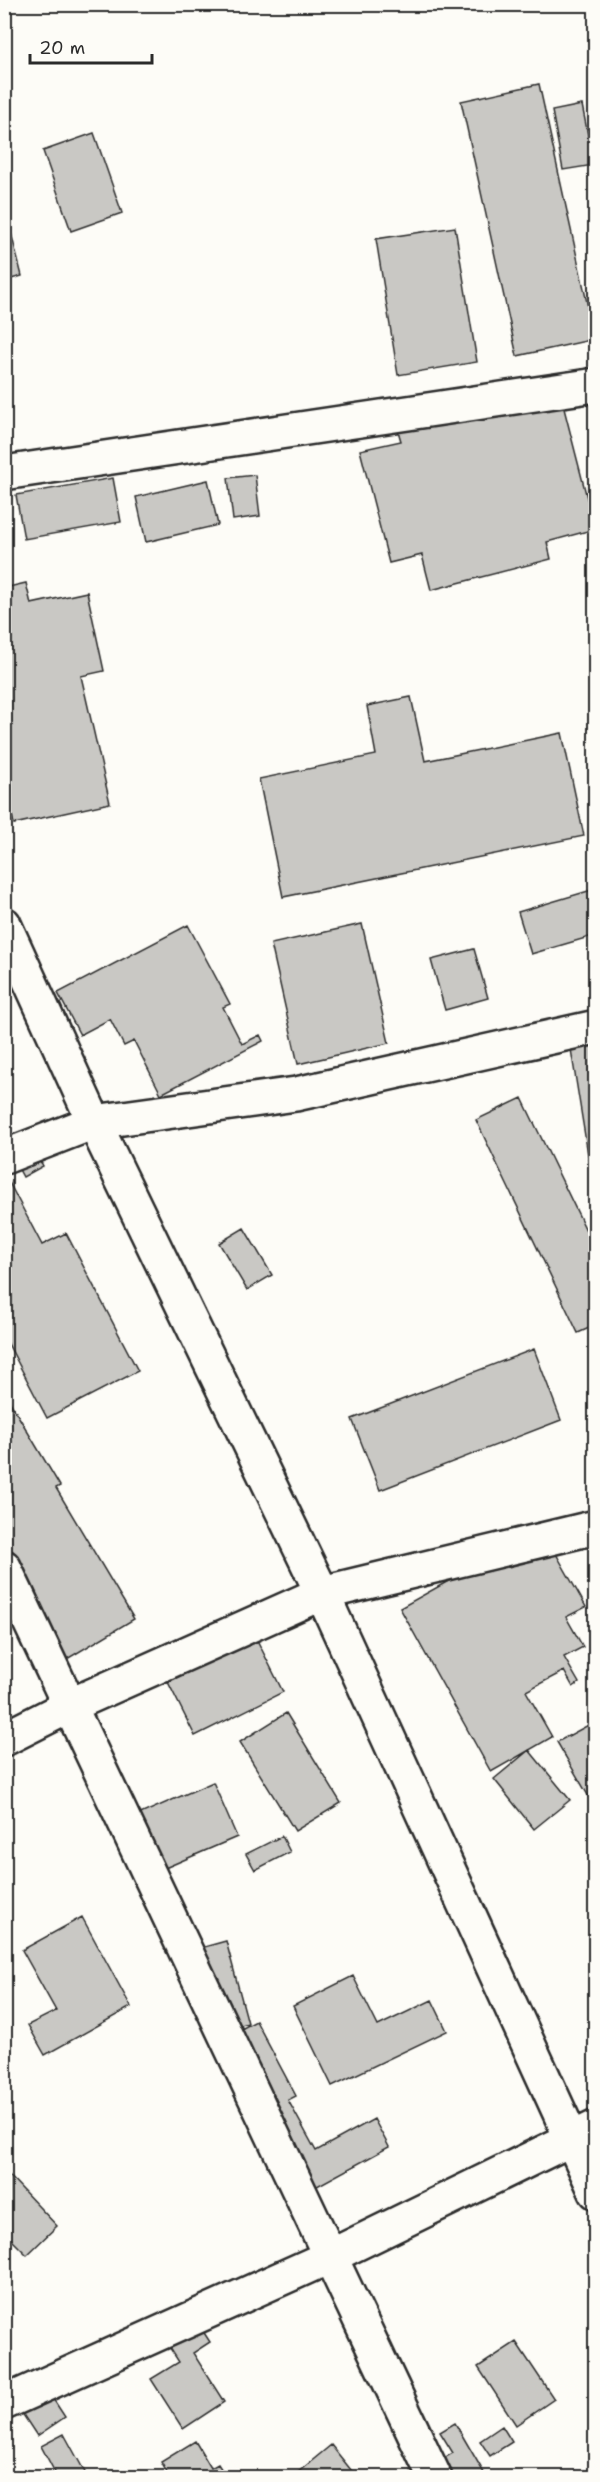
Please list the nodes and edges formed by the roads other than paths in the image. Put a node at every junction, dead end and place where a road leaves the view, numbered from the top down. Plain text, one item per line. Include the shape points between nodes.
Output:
1 (596, 385) edge
2 (4, 473) edge
3 (4, 924) edge
4 (596, 1027) edge
5 (94, 1122) junction
6 (4, 1157) edge
7 (596, 1527) edge
8 (4, 1567) edge
9 (322, 1593) junction
10 (71, 1705) junction
11 (4, 1738) edge
12 (583, 2133) edge
13 (596, 2192) edge
14 (331, 2256) junction
15 (4, 2403) edge
16 (435, 2478) edge

1 - 2 street
3 - 5 street
4 - 5 street via 297,1094
5 - 6 street
5 - 9 street
7 - 9 street
8 - 10 street
9 - 10 street
9 - 12 street
10 - 11 street
10 - 14 street
12 - 13 street
12 - 14 street
14 - 15 street
14 - 16 street

